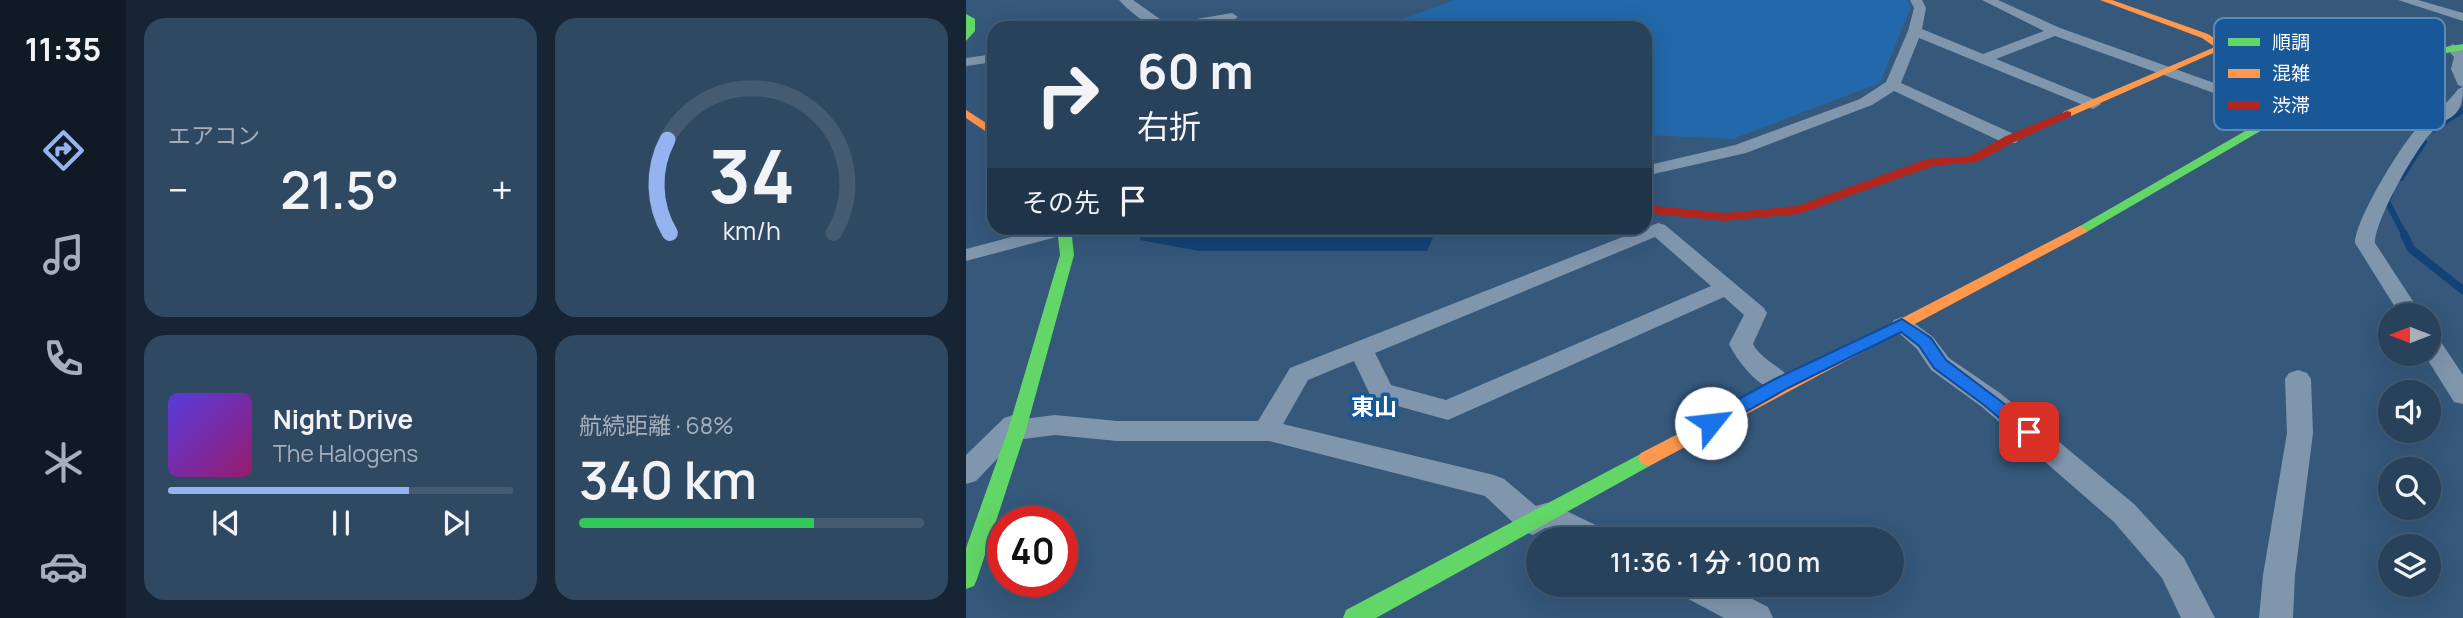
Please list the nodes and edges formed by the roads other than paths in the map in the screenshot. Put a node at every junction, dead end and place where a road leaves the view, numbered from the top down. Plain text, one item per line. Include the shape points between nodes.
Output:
1 (1125, 0) edge
2 (1238, 0) edge
3 (1916, 0) edge
4 (1988, 0) edge
5 (2104, 0) edge
6 (2411, 1) edge
7 (966, 17) edge
8 (2463, 17) edge
9 (1155, 21) edge
10 (1237, 21) edge
11 (1915, 31) junction
12 (2055, 31) junction
13 (966, 38) edge
14 (2214, 42) edge
15 (2458, 48) edge
16 (2214, 51) edge
17 (1985, 58) junction
18 (987, 59) edge
19 (966, 62) edge
20 (2169, 71) junction
21 (2463, 82) edge
22 (1893, 85) junction
23 (2214, 87) edge
24 (2463, 92) edge
25 (2093, 104) junction
26 (966, 113) edge
27 (2445, 114) edge
28 (987, 128) edge
29 (2255, 130) edge
30 (2424, 130) edge
31 (2010, 139) junction
32 (1652, 169) edge
33 (1652, 210) edge
34 (1652, 231) edge
35 (1039, 235) edge
36 (1065, 235) edge
37 (1643, 235) edge
38 (966, 255) edge
39 (1726, 288) junction
40 (2403, 303) edge
41 (1902, 325) junction
42 (1361, 349) junction
43 (2441, 361) edge
44 (2298, 379) dead end
45 (1781, 384) junction
46 (2463, 395) edge
47 (1017, 425) junction
48 (1266, 431) junction
49 (966, 473) edge
50 (1540, 519) junction
51 (1562, 527) edge
52 (966, 579) edge
53 (1711, 597) edge
54 (1739, 614) edge
55 (1354, 618) edge
56 (2198, 618) edge
57 (2276, 618) edge

1 - 9 street
2 - 10 street
3 - 11 street via 1920,8
4 - 12 street
5 - 14 street
6 - 8 street
7 - 13 street via 970,31
11 - 17 street
11 - 22 street
12 - 17 street
12 - 20 street
15 - 21 street
16 - 20 street
17 - 25 street
18 - 19 street
20 - 23 street
20 - 25 street
22 - 31 street
22 - 32 street via 1866,102 1740,149
24 - 27 street
25 - 31 street
26 - 28 street
29 - 41 street via 2141,197
30 - 40 street via 2373,210 2365,234 2365,243
31 - 33 street via 1973,159 1931,162 1799,210 1726,217
34 - 39 street via 1658,229
35 - 38 street
36 - 47 street via 1067,255
37 - 42 street
39 - 42 street via 1448,410 1381,392
39 - 45 street via 1756,313 1741,344 1748,357
41 - 45 street
41 - 56 street via 1925,342 1940,364 1991,400 2124,513 2173,568
42 - 48 street via 1299,374
43 - 46 street
44 - 57 street via 2300,433
45 - 50 street
47 - 48 street via 1117,431
47 - 49 street
47 - 52 street
48 - 50 street via 1494,487
50 - 51 street
50 - 55 street
53 - 54 street

